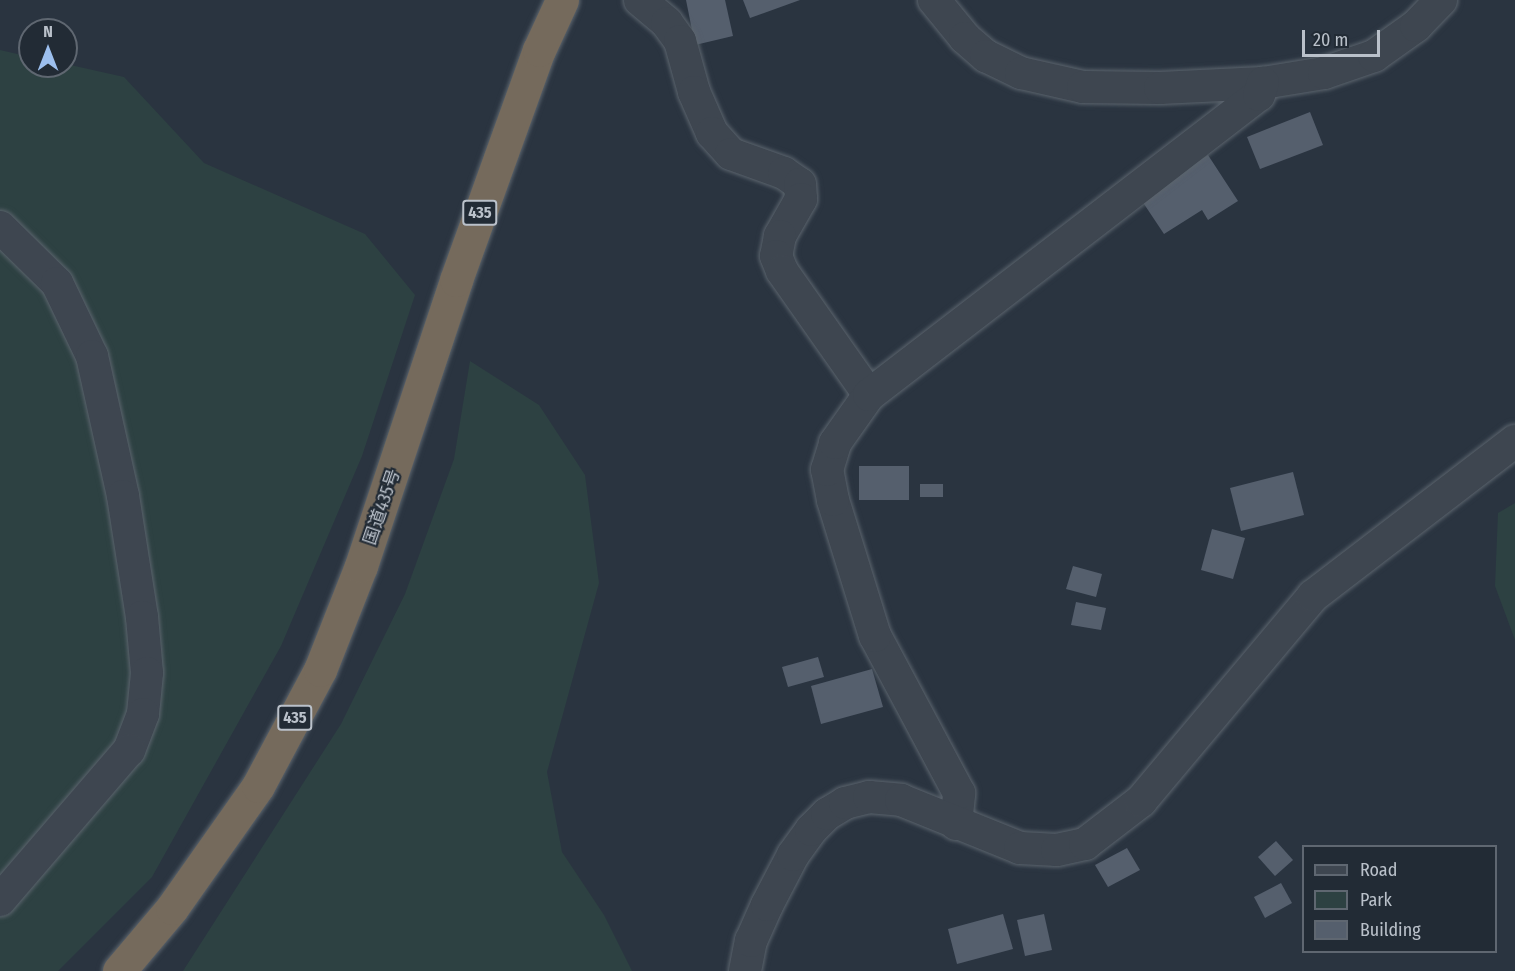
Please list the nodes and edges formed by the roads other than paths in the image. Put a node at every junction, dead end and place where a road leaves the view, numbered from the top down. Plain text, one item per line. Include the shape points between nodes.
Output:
1 (562, 0) edge
2 (640, 0) edge
3 (934, 0) edge
4 (1441, 0) edge
5 (1263, 82) junction
6 (0, 227) edge
7 (869, 395) junction
8 (1515, 441) edge
9 (956, 824) junction
10 (0, 900) edge
11 (119, 971) edge
12 (745, 971) edge

1 - 11 highway, 国道435号 / 435 via 539,50 456,280 362,566 320,670 258,786 172,908
2 - 7 street via 668,23 680,41 694,92 712,133 731,154 784,173 800,184 801,199 780,236 776,256 782,271
3 - 5 street via 964,38 986,56 1021,73 1083,87 1160,88
4 - 5 street via 1416,26 1374,56 1324,74
5 - 7 street via 1259,95
6 - 10 street via 57,283 92,356 123,496 147,673 143,714 129,750
7 - 9 street via 835,442 828,470 833,500 875,636 959,793
8 - 9 street via 1313,596 1141,801 1094,839 1057,850 1020,848
9 - 12 street via 901,800 869,797 845,803 827,814 793,855 766,905

